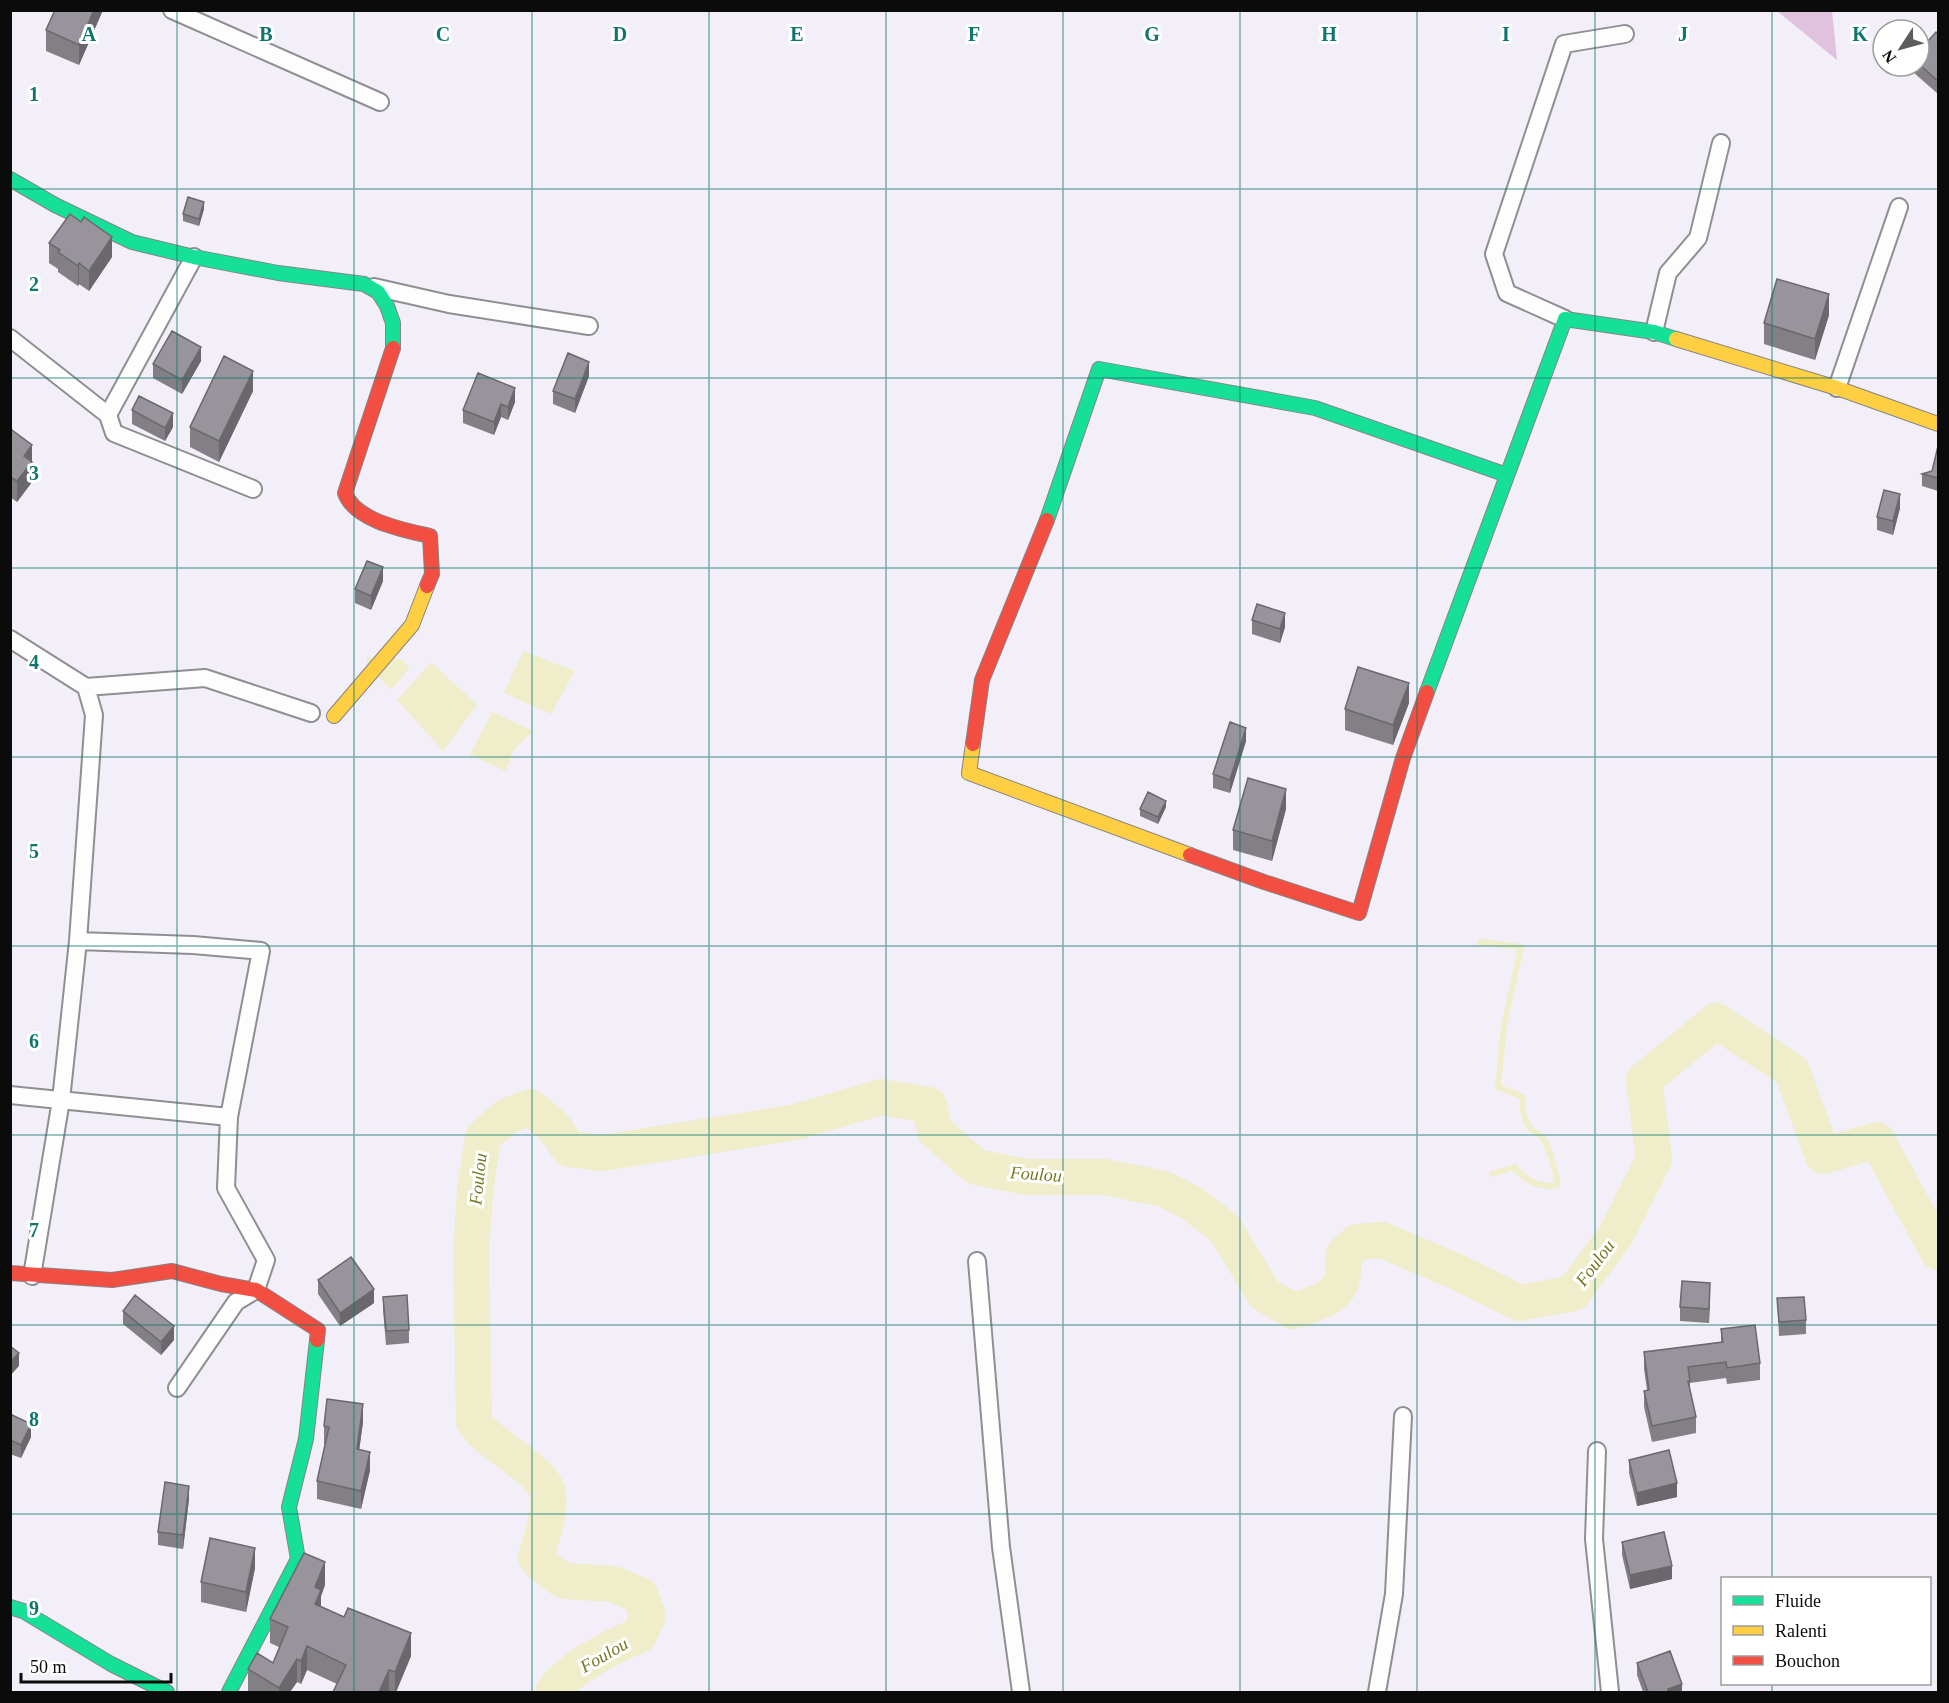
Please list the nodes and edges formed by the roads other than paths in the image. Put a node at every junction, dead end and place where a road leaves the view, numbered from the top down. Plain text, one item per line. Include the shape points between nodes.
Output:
1 (172, 10) edge
2 (1626, 34) dead end
3 (380, 102) dead end
4 (1721, 143) dead end
5 (10, 179) edge
6 (1899, 207) dead end
7 (194, 257) junction
8 (374, 287) junction
9 (1565, 319) junction
10 (589, 326) dead end
11 (1654, 332) junction
12 (10, 338) edge
13 (1837, 388) junction
14 (108, 415) junction
15 (1938, 424) edge
16 (1507, 475) junction
17 (253, 489) dead end
18 (10, 639) edge
19 (86, 687) junction
20 (311, 713) dead end
21 (334, 716) dead end
22 (78, 941) junction
23 (10, 1095) edge
24 (61, 1100) junction
25 (228, 1117) junction
26 (976, 1261) dead end
27 (10, 1273) edge
28 (33, 1276) junction
29 (256, 1290) junction
30 (177, 1388) dead end
31 (1402, 1416) dead end
32 (1597, 1451) dead end
33 (10, 1606) edge
34 (167, 1692) edge
35 (229, 1692) edge
36 (1021, 1692) edge
37 (1377, 1692) edge
38 (1610, 1692) edge

1 - 3 street
2 - 9 street via 1564,44 1494,254 1507,293
4 - 11 street via 1698,238 1668,273
5 - 7 street via 132,242
6 - 13 street
7 - 8 street
7 - 14 street
8 - 10 street via 449,304
8 - 21 street via 389,309 394,340 345,499 350,506 383,523 430,536 432,574 412,625
9 - 11 street
9 - 16 street
11 - 13 street
12 - 14 street
13 - 15 street
14 - 17 street via 114,433
16 - 16 street via 1403,758 1359,913 969,773 982,680 1050,512 1099,369 1315,408
18 - 19 street
19 - 20 street via 205,678
19 - 22 street via 93,716
22 - 24 street
22 - 25 street via 261,951
23 - 24 street
24 - 25 street
24 - 28 street
25 - 29 street via 226,1188 266,1260
26 - 36 street via 1001,1546
27 - 28 street
28 - 29 street via 112,1280 172,1271
29 - 30 street via 236,1302
29 - 35 street via 318,1330 306,1439 289,1507 298,1559
31 - 37 street via 1394,1594
32 - 38 street via 1594,1539
33 - 34 street

